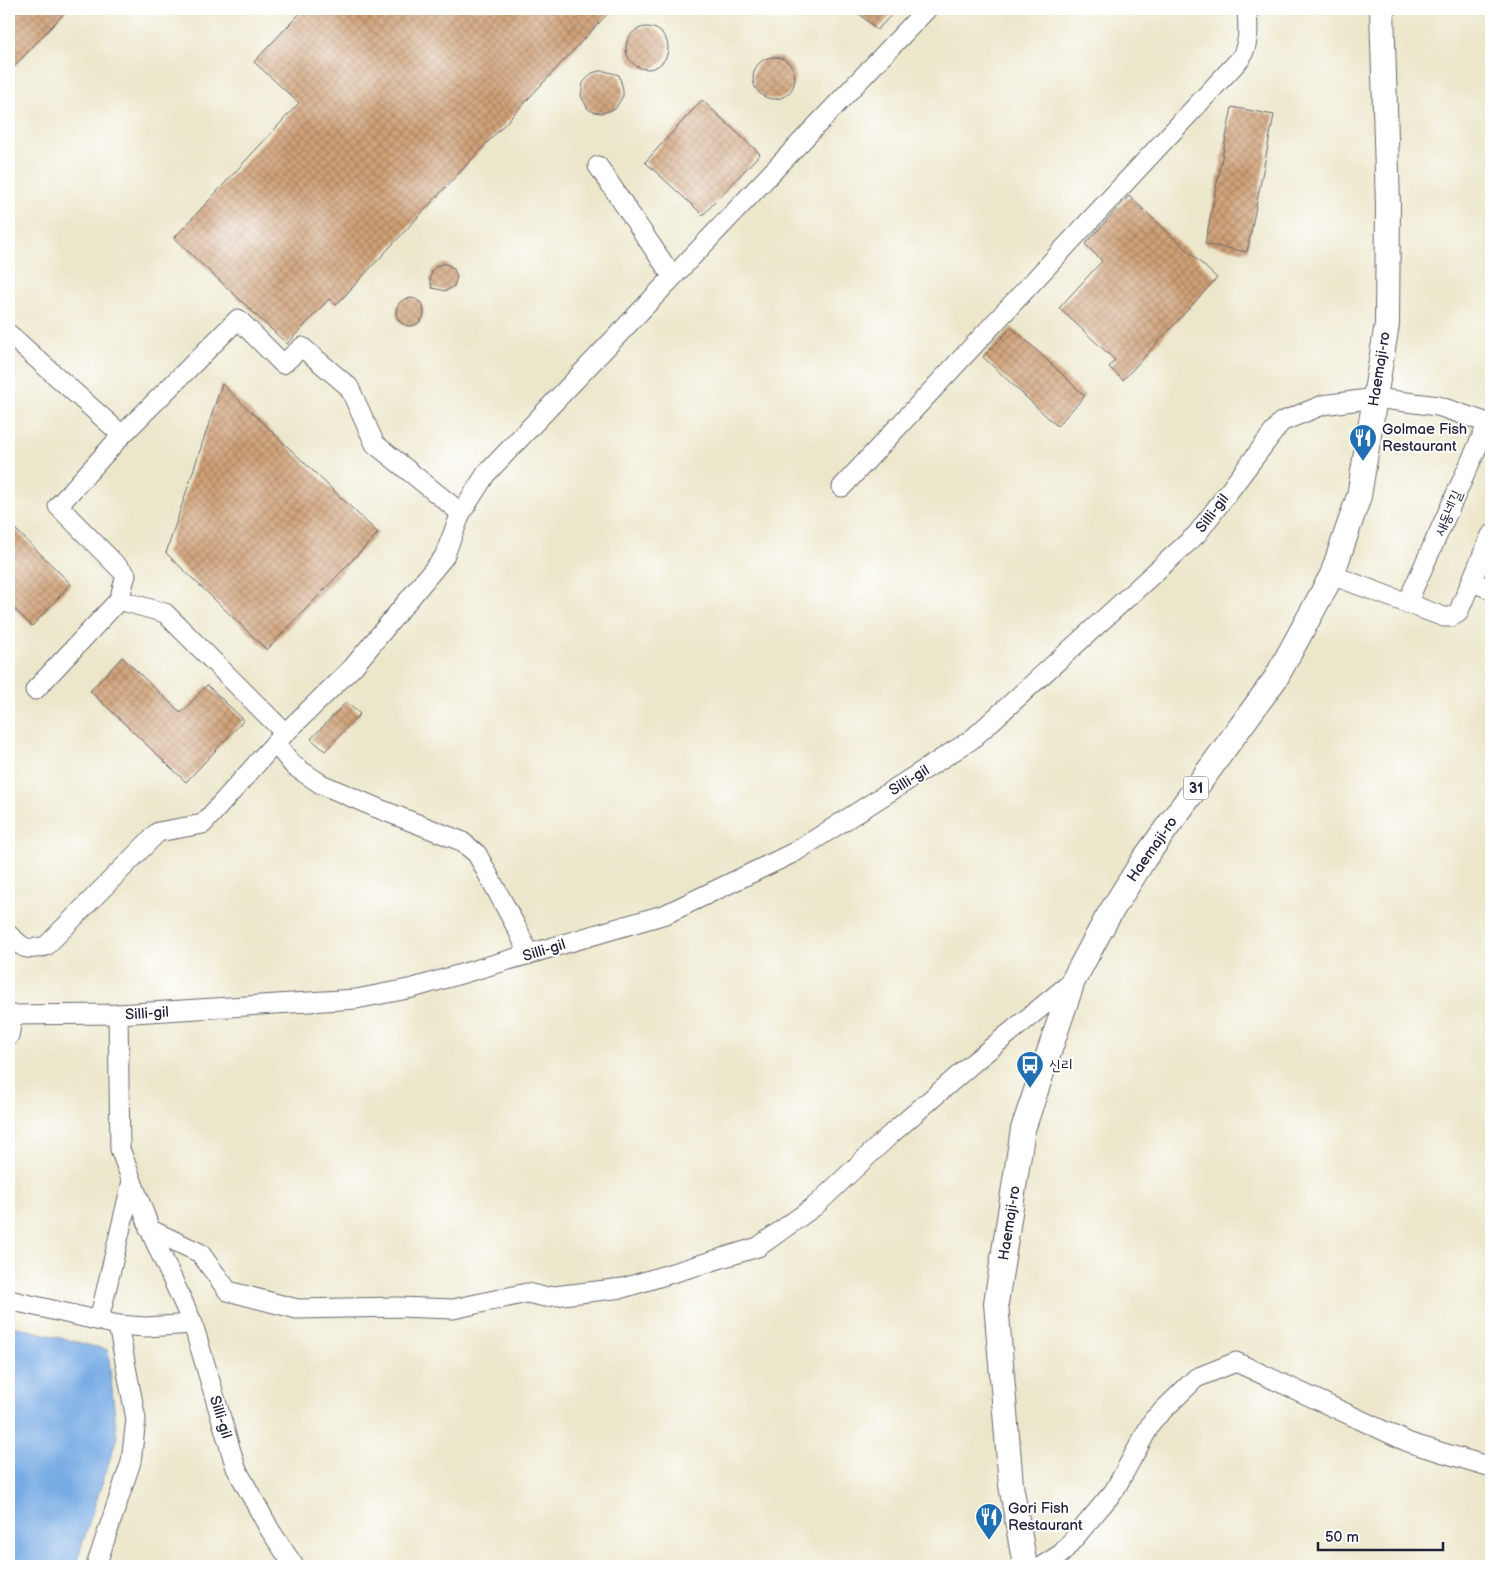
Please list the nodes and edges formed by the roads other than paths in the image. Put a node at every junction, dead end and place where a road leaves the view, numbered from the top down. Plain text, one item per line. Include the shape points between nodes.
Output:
1 (927, 9) edge
2 (1247, 9) edge
3 (1382, 9) edge
4 (598, 166) dead end
5 (672, 276) junction
6 (9, 334) edge
7 (1375, 398) junction
8 (1490, 423) edge
9 (122, 435) junction
10 (842, 487) dead end
11 (461, 514) junction
12 (1491, 535) edge
13 (1332, 575) junction
14 (1471, 582) junction
15 (1491, 589) edge
16 (120, 600) junction
17 (1408, 603) junction
18 (35, 690) dead end
19 (280, 738) junction
20 (9, 935) edge
21 (528, 955) junction
22 (1073, 981) junction
23 (118, 1014) junction
24 (11, 1015) edge
25 (9, 1036) edge
26 (132, 1181) junction
27 (150, 1228) junction
28 (9, 1300) edge
29 (99, 1320) junction
30 (193, 1324) junction
31 (118, 1325) junction
32 (1491, 1467) edge
33 (96, 1566) edge
34 (294, 1566) edge
35 (1025, 1566) edge
36 (1042, 1566) edge

1 - 5 street
2 - 10 street via 1247,47 1241,58
3 - 7 main road, Haemaji-ro / 31 via 1388,206 1387,324
4 - 5 street
5 - 11 street via 486,474
6 - 9 street
7 - 8 street, 새동네길 via 1438,406
7 - 13 main road, Haemaji-ro / 31 via 1359,496
7 - 21 street, Silli-gil via 1323,405 1280,422 1197,534 971,740 794,852 666,914
8 - 17 street, 새동네길
9 - 11 street via 238,319 283,364 302,347 349,387 375,444
9 - 16 street via 58,506 126,575
11 - 19 street via 444,557 353,668
12 - 14 street
13 - 17 street
13 - 22 main road, Haemaji-ro / 31 via 1276,678 1144,859 1106,918
14 - 15 street
14 - 17 street via 1458,613 1452,617
16 - 18 street
16 - 19 street via 166,613
19 - 20 street via 203,824 158,832 46,946 30,950
19 - 21 street via 294,766 321,784 461,841 477,854
21 - 23 street, Silli-gil via 413,988 356,999
22 - 27 street via 891,1134 815,1206 758,1247 623,1288 545,1297 527,1293 453,1310 398,1307 297,1309 228,1291 200,1254
22 - 35 main road, Haemaji-ro / 31 via 1023,1129 996,1303 1011,1484
23 - 24 street
23 - 26 street, Silli-gil via 120,1149
24 - 25 street
26 - 27 street, Silli-gil
26 - 29 street
27 - 30 street, Silli-gil
28 - 29 street
29 - 31 street
30 - 31 street
30 - 34 street, Silli-gil via 236,1468
31 - 33 street via 136,1418 131,1462
32 - 36 street via 1410,1444 1236,1362 1196,1378 1152,1420 1114,1492 1061,1554

